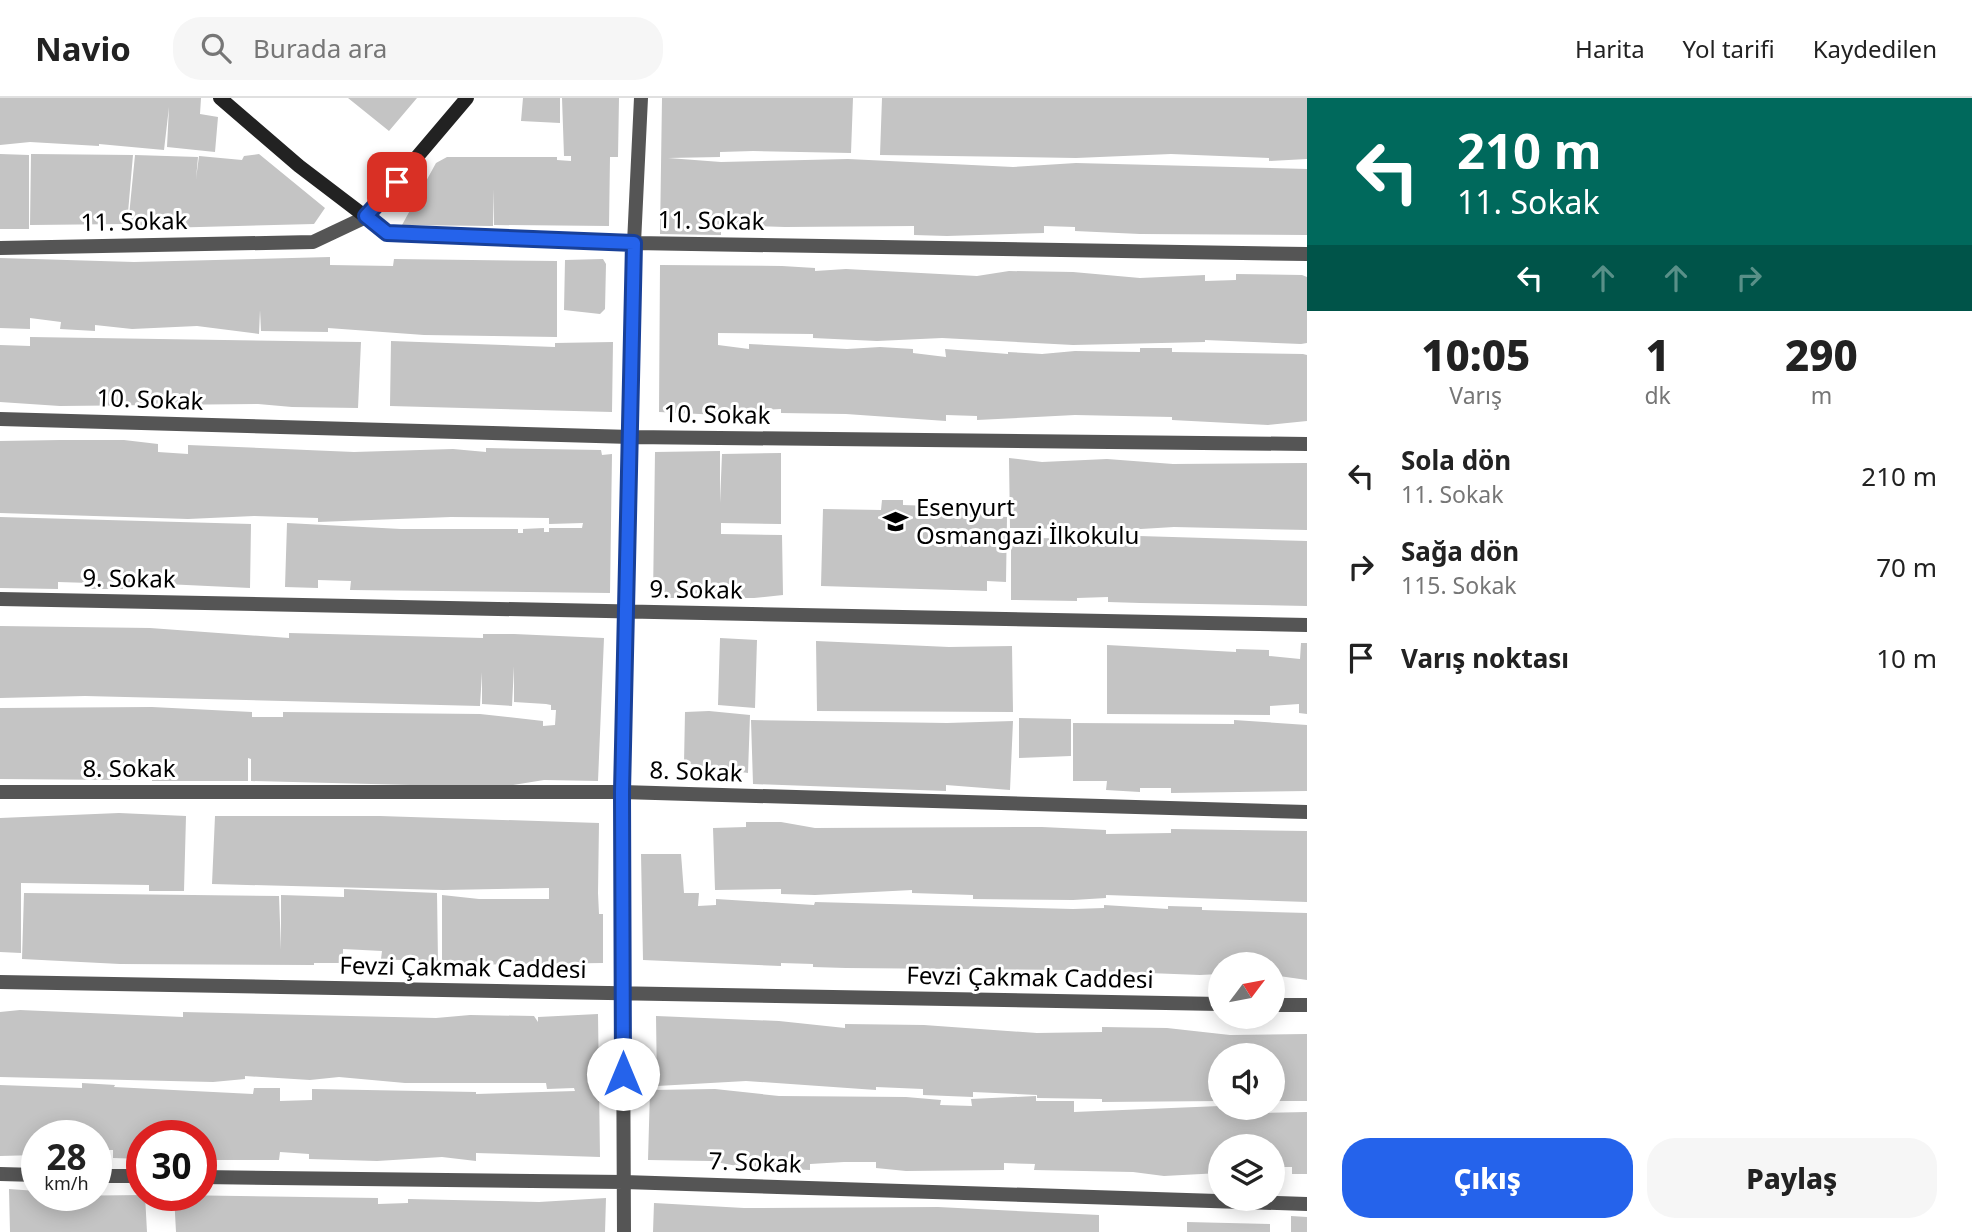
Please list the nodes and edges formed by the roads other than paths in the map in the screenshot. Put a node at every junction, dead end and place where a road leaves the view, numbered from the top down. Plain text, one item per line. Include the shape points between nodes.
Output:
1 (220, 98) edge
2 (467, 98) edge
3 (641, 98) edge
4 (366, 216) junction
5 (634, 243) junction
6 (0, 247) edge
7 (1307, 254) edge
8 (0, 419) edge
9 (631, 437) junction
10 (1307, 444) edge
11 (0, 599) edge
12 (626, 611) junction
13 (1307, 625) edge
14 (0, 792) edge
15 (622, 792) junction
16 (1307, 812) edge
17 (0, 982) edge
18 (623, 993) junction
19 (1208, 1004) edge
20 (1285, 1005) edge
21 (1307, 1005) edge
22 (0, 1174) edge
23 (21, 1175) edge
24 (217, 1177) edge
25 (624, 1182) junction
26 (1307, 1204) edge
27 (624, 1232) edge

1 - 4 street
2 - 4 street
3 - 5 street
4 - 5 street, 11. Sokak via 387,233
4 - 6 street, 11. Sokak via 313,242
5 - 7 street, 11. Sokak
5 - 9 street
8 - 9 street, 10. Sokak
9 - 10 street, 10. Sokak
9 - 12 street
11 - 12 street, 9. Sokak
12 - 13 street, 9. Sokak
12 - 15 street
14 - 15 street, 8. Sokak
15 - 16 street, 8. Sokak
15 - 18 street
17 - 18 street, Fevzi Çakmak Caddesi
18 - 19 street, Fevzi Çakmak Caddesi
18 - 25 street
20 - 21 street
22 - 23 street
24 - 25 street, 7. Sokak
25 - 26 street, 7. Sokak
25 - 27 street

